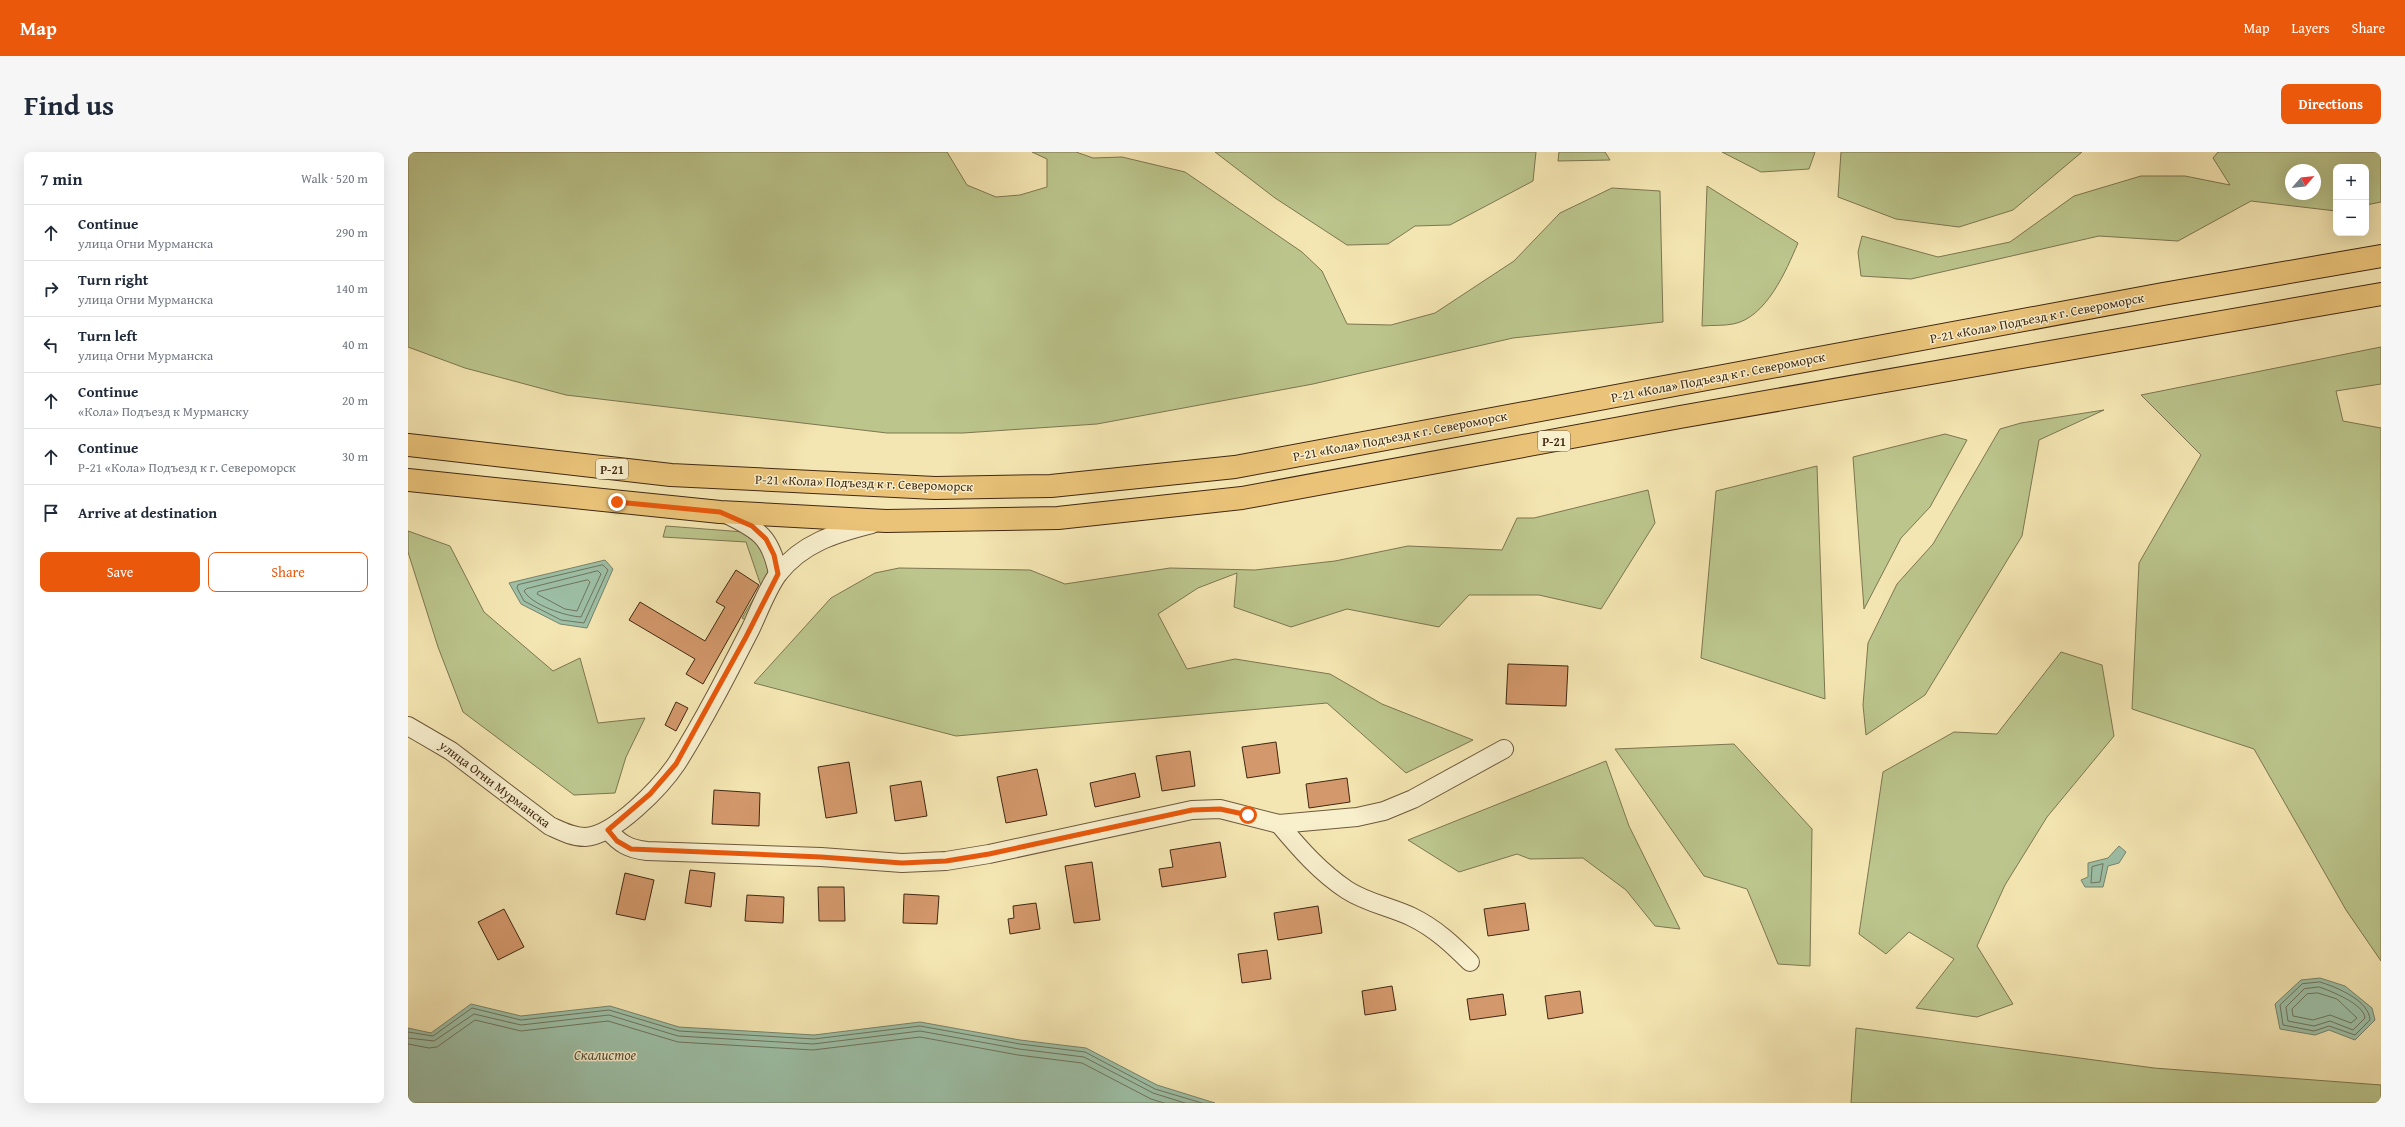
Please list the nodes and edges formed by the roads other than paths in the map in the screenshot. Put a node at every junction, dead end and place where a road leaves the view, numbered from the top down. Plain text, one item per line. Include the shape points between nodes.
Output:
1 (2381, 256) edge
2 (2381, 294) edge
3 (408, 445) edge
4 (408, 480) edge
5 (720, 512) junction
6 (886, 521) junction
7 (778, 574) junction
8 (408, 726) edge
9 (1504, 749) dead end
10 (1279, 824) junction
11 (608, 830) junction
12 (1470, 962) dead end

1 - 3 main road, Р-21 «Кола» Подъезд к г. Североморск / Р-21 via 1235,467 1051,486 935,488 671,475
2 - 6 main road, Р-21 via 1696,414 1242,498 1058,518
4 - 5 main road, Р-21
5 - 6 main road, Р-21
5 - 7 street via 752,526 766,539 774,555
6 - 7 street, улица Огни Мурманска via 821,540 799,552
7 - 11 street, улица Огни Мурманска via 676,764 650,794
8 - 11 street, улица Огни Мурманска via 451,750 550,826 568,834 585,837
9 - 10 street via 1414,799 1384,811 1357,817
10 - 11 street via 1220,809 1192,810 989,854 946,861 902,863 813,856 647,851 631,849 617,841
10 - 12 street via 1309,860 1329,878 1348,891 1412,917 1432,928

